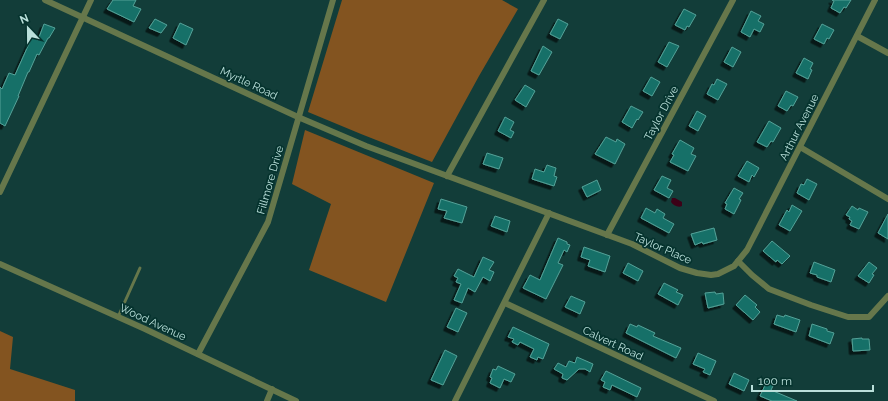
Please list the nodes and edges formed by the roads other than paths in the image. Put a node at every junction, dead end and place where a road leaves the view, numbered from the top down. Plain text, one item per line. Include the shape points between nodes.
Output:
1 (45, 0) edge
2 (91, 0) edge
3 (333, 0) edge
4 (733, 0) edge
5 (876, 0) edge
6 (542, 1) edge
7 (83, 17) junction
8 (857, 36) junction
9 (888, 53) edge
10 (298, 117) junction
11 (800, 147) junction
12 (447, 176) junction
13 (0, 192) edge
14 (888, 199) edge
15 (549, 213) junction
16 (607, 235) junction
17 (738, 261) junction
18 (0, 264) edge
19 (140, 268) dead end
20 (888, 296) edge
21 (505, 304) junction
22 (118, 317) junction
23 (198, 354) junction
24 (272, 390) junction
25 (266, 401) edge
26 (296, 401) edge
27 (455, 401) edge
28 (714, 401) edge

1 - 7 street, Myrtle Road
2 - 7 street
3 - 10 street, Fillmore Drive
4 - 16 street, Taylor Drive
5 - 8 street, Arthur Avenue
6 - 12 street
7 - 10 street, Myrtle Road
7 - 13 street
8 - 9 street
8 - 11 street, Arthur Avenue
10 - 12 street, Myrtle Road
10 - 23 street, Fillmore Drive via 268,222
11 - 14 street
11 - 17 street, Arthur Avenue via 747,250
12 - 15 street, Taylor Place
15 - 16 street, Taylor Place
15 - 21 street
16 - 17 street, Taylor Place via 632,244 680,268 697,273 718,274 734,266
17 - 20 street via 769,289 848,317 869,317
18 - 22 street, Wood Avenue
19 - 22 lane
21 - 27 street
21 - 28 street, Calvert Road
22 - 23 street, Wood Avenue
23 - 24 street, Wood Avenue
24 - 25 street
24 - 26 street, Wood Avenue

